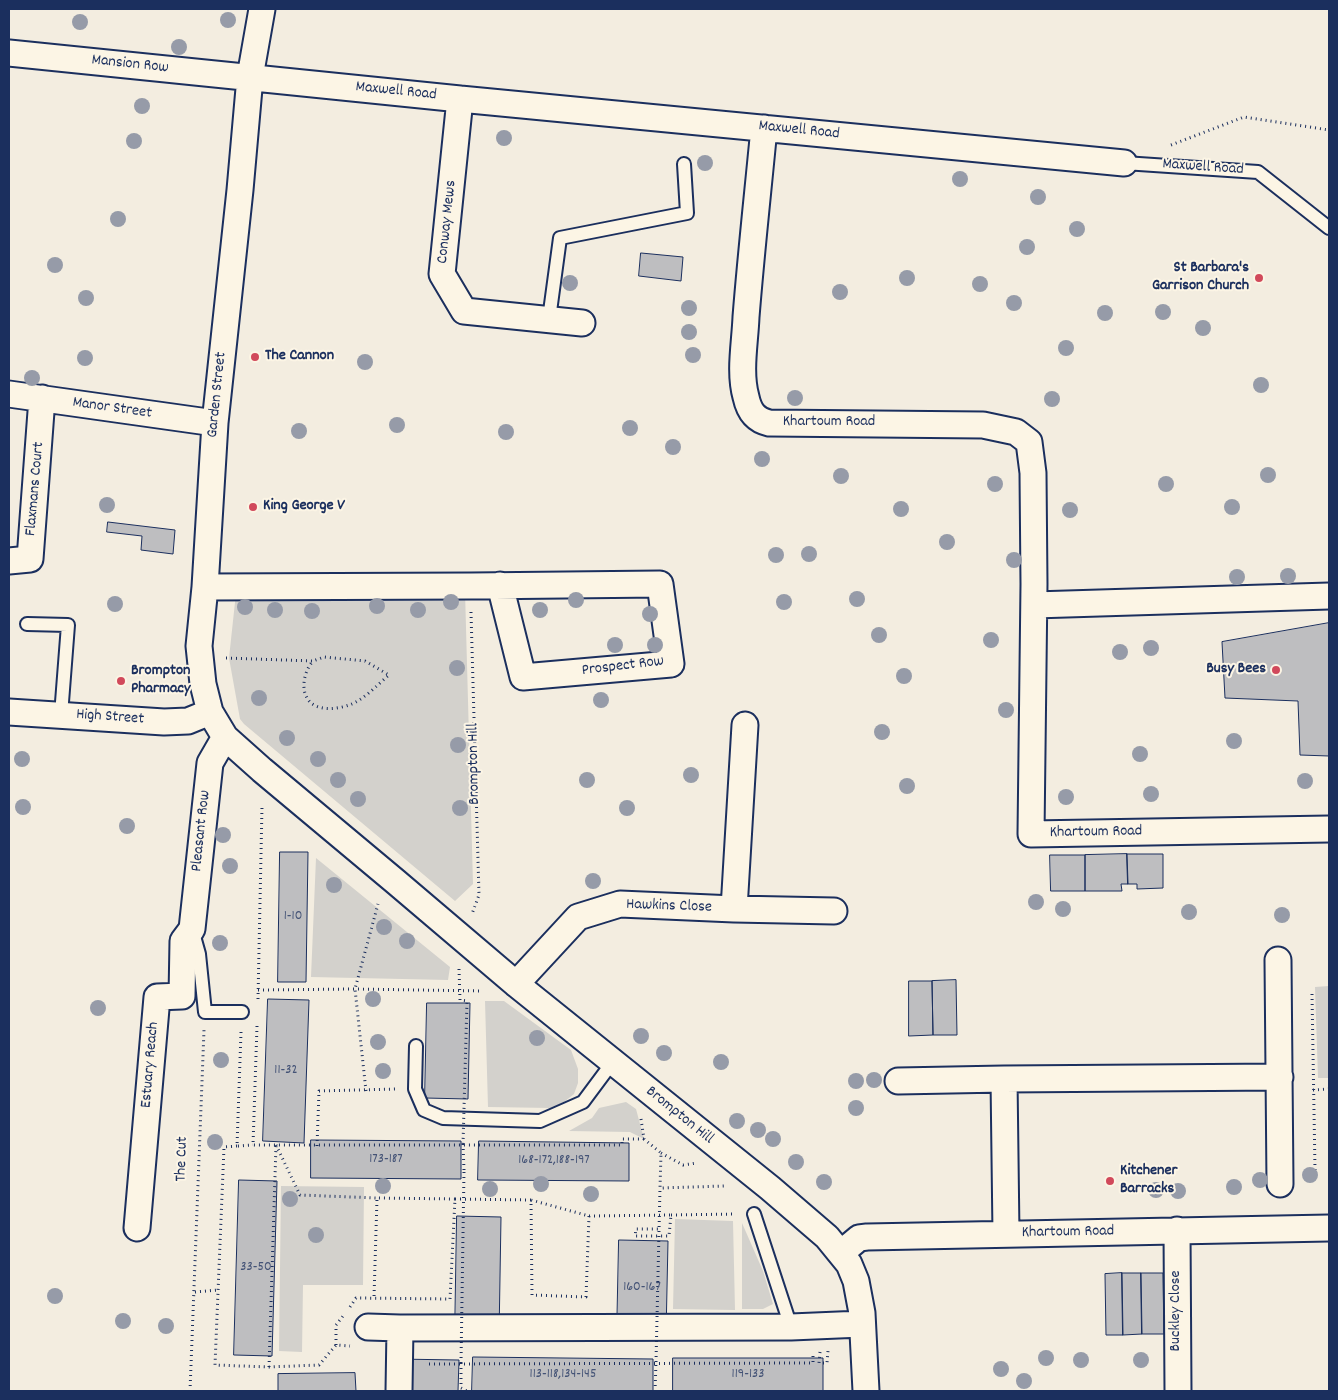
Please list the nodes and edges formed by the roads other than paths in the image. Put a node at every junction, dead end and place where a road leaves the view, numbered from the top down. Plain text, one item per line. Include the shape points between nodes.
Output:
1 (262, 9) edge
2 (9, 53) edge
3 (250, 77) junction
4 (460, 99) junction
5 (764, 128) junction
6 (1124, 163) joint
7 (684, 164) dead end
8 (1329, 228) edge
9 (550, 319) junction
10 (582, 323) dead end
11 (9, 394) edge
12 (42, 398) junction
13 (215, 423) junction
14 (9, 562) edge
15 (500, 585) junction
16 (205, 587) junction
17 (1329, 596) edge
18 (1034, 605) junction
19 (27, 624) dead end
20 (9, 712) edge
21 (210, 712) junction
22 (61, 715) junction
23 (745, 725) dead end
24 (225, 737) junction
25 (1329, 829) edge
26 (734, 909) junction
27 (834, 911) dead end
28 (192, 929) junction
29 (1278, 960) dead end
30 (516, 984) junction
31 (242, 1012) road end
32 (416, 1046) dead end
33 (612, 1062) junction
34 (1280, 1077) junction
35 (1004, 1079) junction
36 (898, 1081) dead end
37 (1280, 1184) dead end
38 (754, 1214) road end
39 (136, 1228) dead end
40 (1329, 1228) edge
41 (1177, 1230) junction
42 (1006, 1234) junction
43 (841, 1253) junction
44 (862, 1324) junction
45 (368, 1327) dead end
46 (791, 1327) junction
47 (400, 1328) junction
48 (399, 1391) edge
49 (866, 1391) edge
50 (1178, 1391) edge

1 - 3 street, Garden Street
2 - 3 street, Mansion Row
3 - 4 street, Maxwell Road
3 - 13 street, Garden Street
4 - 5 street, Maxwell Road
4 - 9 street, Conway Mews via 442,274 464,311
5 - 6 street, Maxwell Road
5 - 18 street, Khartoum Road via 744,359 744,386 752,413 770,423 983,425 1016,432 1029,442 1033,473
6 - 8 lane, Maxwell Road via 1258,172
7 - 9 lane via 686,213 560,238
9 - 10 street, Conway Mews
11 - 12 street, Manor Street
12 - 13 street, Manor Street
12 - 14 street, Flaxmans Court via 30,559
13 - 16 street, Garden Street
15 - 15 street, Prospect Row via 523,677 671,664 660,584
15 - 16 street, Prospect Row
16 - 21 street, Garden Street via 200,646 203,684
17 - 18 street
18 - 25 street, Khartoum Road via 1031,834
19 - 22 lane via 68,625
20 - 22 street, High Street
21 - 22 street, High Street via 188,721 164,722
21 - 24 street, Brompton Hill
23 - 26 street, Hawkins Close
24 - 28 street, Pleasant Row via 210,762
24 - 30 street, Brompton Hill
26 - 27 street, Hawkins Close
26 - 30 street, Hawkins Close via 620,904 578,917
28 - 31 lane via 199,954 205,1012
28 - 39 street, Estuary Reach via 183,941 182,996 158,997
29 - 34 street
30 - 33 street, Brompton Hill
32 - 33 lane via 415,1089 424,1110 443,1118 540,1121 583,1102
33 - 43 street, Brompton Hill via 813,1225
34 - 35 street
34 - 37 street
35 - 36 street
35 - 42 street
38 - 46 lane
40 - 41 street, Khartoum Road
41 - 42 street, Khartoum Road
41 - 50 street, Buckley Close
42 - 43 street, Khartoum Road via 867,1237 859,1238
43 - 44 street, Brompton Hill via 856,1281
44 - 46 street
44 - 49 street, Brompton Hill
45 - 47 street
46 - 47 street
47 - 48 street

